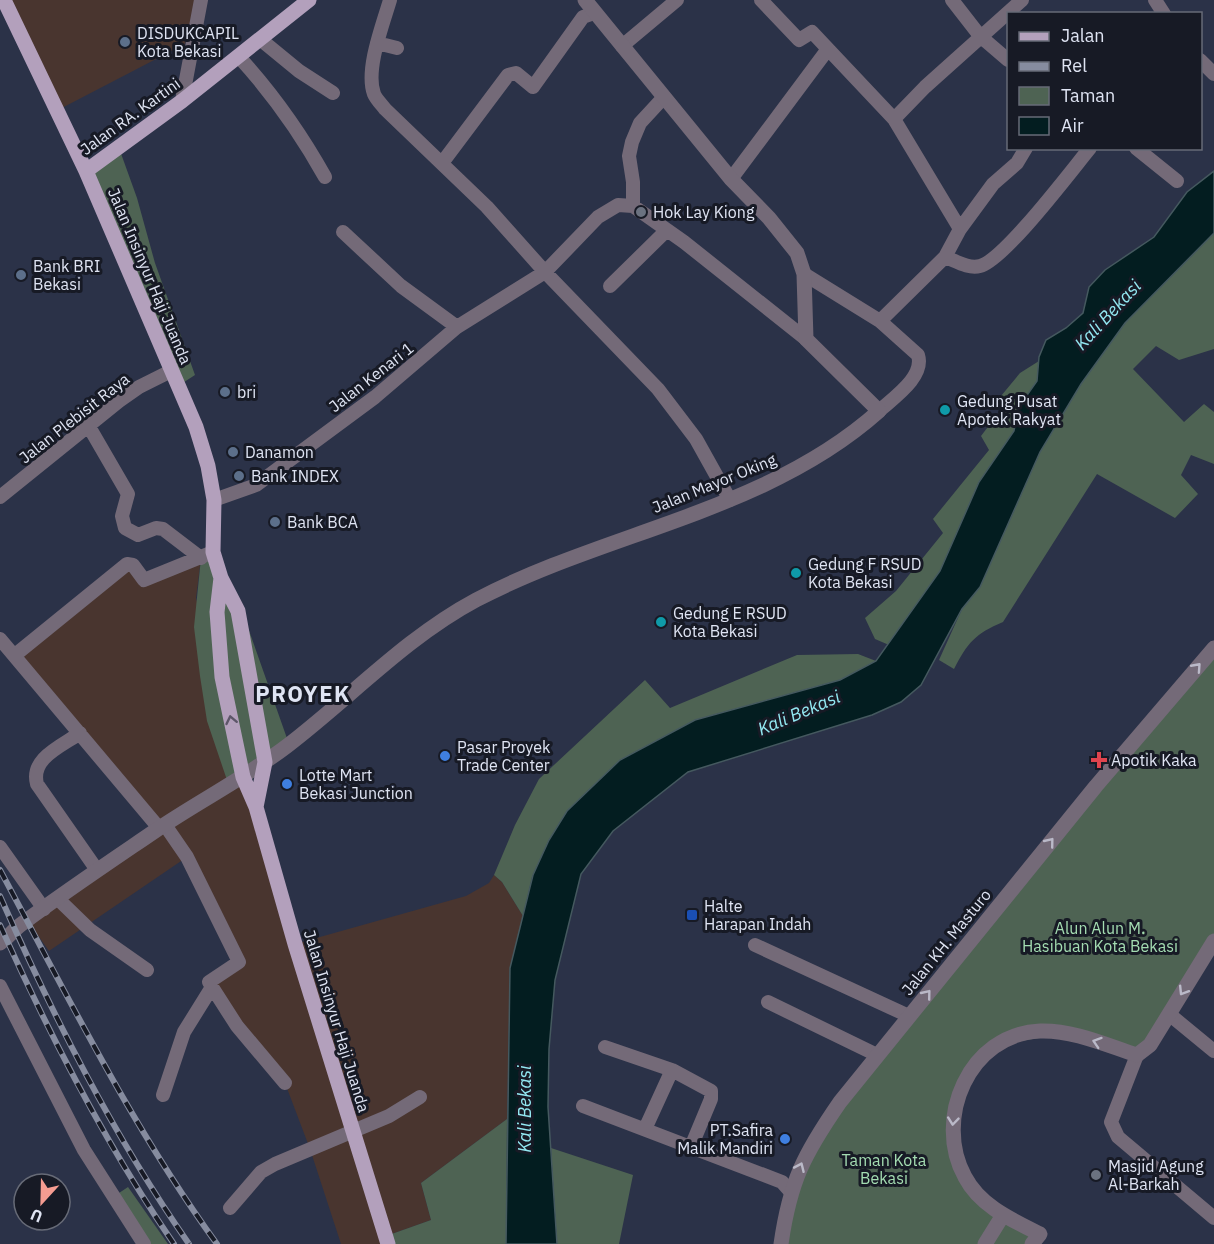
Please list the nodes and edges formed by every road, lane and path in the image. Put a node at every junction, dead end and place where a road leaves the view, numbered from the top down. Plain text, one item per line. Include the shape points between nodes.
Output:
1 (4, 0) edge
2 (201, 0) edge
3 (309, 0) edge
4 (390, 0) edge
5 (677, 0) edge
6 (761, 0) edge
7 (952, 0) edge
8 (1022, 0) edge
9 (590, 6) edge
10 (1008, 12) edge
11 (1007, 13) edge
12 (980, 36) junction
13 (260, 39) junction
14 (377, 43) junction
15 (622, 46) junction
16 (397, 48) dead end
17 (828, 49) junction
18 (239, 57) junction
19 (1007, 59) edge
20 (1202, 62) edge
21 (1214, 74) edge
22 (333, 93) dead end
23 (664, 97) junction
24 (182, 102) junction
25 (894, 119) junction
26 (1025, 150) edge
27 (1088, 150) edge
28 (1139, 150) edge
29 (442, 163) junction
30 (86, 171) junction
31 (325, 177) dead end
32 (731, 179) junction
33 (1178, 181) dead end
34 (633, 206) junction
35 (960, 229) junction
36 (667, 230) junction
37 (343, 232) dead end
38 (945, 257) junction
39 (545, 272) junction
40 (804, 274) junction
41 (610, 286) dead end
42 (880, 321) junction
43 (458, 327) junction
44 (806, 339) junction
45 (171, 371) junction
46 (879, 411) junction
47 (88, 425) junction
48 (0, 497) edge
49 (214, 500) junction
50 (730, 500) junction
51 (207, 555) junction
52 (221, 578) junction
53 (0, 639) edge
54 (1214, 648) edge
55 (15, 655) junction
56 (80, 733) junction
57 (266, 762) junction
58 (243, 777) junction
59 (256, 807) junction
60 (162, 826) junction
61 (0, 847) edge
62 (96, 870) junction
63 (58, 899) junction
64 (44, 909) junction
65 (1214, 941) edge
66 (0, 944) edge
67 (754, 945) dead end
68 (147, 970) dead end
69 (0, 986) edge
70 (212, 987) junction
71 (768, 1002) dead end
72 (1168, 1014) junction
73 (909, 1016) junction
74 (605, 1047) dead end
75 (1214, 1051) edge
76 (877, 1055) junction
77 (1137, 1055) junction
78 (672, 1070) junction
79 (285, 1083) dead end
80 (162, 1095) dead end
81 (420, 1097) dead end
82 (583, 1106) dead end
83 (645, 1130) junction
84 (353, 1132) junction
85 (691, 1147) junction
86 (790, 1191) junction
87 (230, 1208) dead end
88 (1003, 1215) junction
89 (1214, 1218) edge
90 (144, 1244) edge
91 (388, 1244) edge
92 (781, 1244) edge
93 (985, 1244) edge
94 (1032, 1244) edge

1 - 30 main road, Jalan Insinyur Haji Juanda
2 - 24 street
3 - 13 main road, Jalan RA. Kartini
4 - 14 street
5 - 15 street
6 - 17 street via 799,40 812,32
7 - 12 street
8 - 10 street
9 - 15 street
9 - 29 street via 533,87 516,73 508,75
11 - 12 street
12 - 19 street
12 - 25 street
13 - 18 main road, Jalan RA. Kartini
13 - 22 street
14 - 16 street
14 - 29 street via 374,94
15 - 23 street
17 - 25 street
17 - 32 street
18 - 24 main road, Jalan RA. Kartini
18 - 31 street via 308,147
20 - 21 street
23 - 32 street
23 - 34 street via 640,123 632,142 629,156
24 - 30 main road, Jalan RA. Kartini
25 - 35 street
26 - 35 street via 1017,163 993,184
27 - 38 street via 991,261 968,266
28 - 33 street
29 - 39 street
30 - 45 main road, Jalan Insinyur Haji Juanda
32 - 40 street via 797,254
34 - 36 street
34 - 39 street, Jalan Kenari 1 via 618,205 605,211
35 - 38 street
36 - 41 street
36 - 44 street
37 - 43 street via 401,285
38 - 42 street
39 - 43 street, Jalan Kenari 1
39 - 50 street via 658,389 696,439
40 - 42 street
40 - 44 street
42 - 46 street via 916,351 920,359 913,377
43 - 49 street, Jalan Kenari 1 via 375,397 256,485
44 - 46 street
45 - 47 street, Jalan Plebisit Raya via 139,387
45 - 49 main road, Jalan Insinyur Haji Juanda via 196,427
46 - 50 street, Jalan Mayor Oking via 848,437 804,464
47 - 48 street, Jalan Plebisit Raya
47 - 51 street via 128,494 122,516 125,528 138,535 163,529
49 - 51 main road, Jalan Insinyur Haji Juanda
50 - 57 street, Jalan Mayor Oking via 593,548 475,601 380,667
51 - 52 main road, Jalan Insinyur Haji Juanda
51 - 55 street via 144,580 134,565 128,564
52 - 57 main road, Jalan Insinyur Haji Juanda via 238,611
58 -> 52 main road, Jalan Insinyur Haji Juanda via 222,677 217,612
53 - 55 street
73 -> 54 street, Jalan KH. Masturo
55 - 56 street
56 - 60 street
56 - 62 street via 44,758 36,767 35,776
57 - 58 street, Jalan Mayor Oking
57 - 59 main road, Jalan Insinyur Haji Juanda
58 - 59 main road, Jalan Insinyur Haji Juanda
58 - 60 street, Jalan Mayor Oking
59 - 84 main road, Jalan Insinyur Haji Juanda
60 - 62 street, Jalan Mayor Oking
60 - 70 street via 187,857 239,962 210,982
61 - 64 street
62 - 63 street, Jalan Mayor Oking
63 - 64 street, Jalan Mayor Oking
63 - 68 street via 90,930
64 - 66 street, Jalan Mayor Oking via 14,929
65 -> 72 street
67 - 73 street
69 - 90 street via 84,1150
70 - 79 street via 237,1026
70 - 80 street via 184,1032
71 - 76 street
72 - 75 street
72 - 77 street via 1150,1045
73 - 76 street, Jalan KH. Masturo
74 - 78 street
86 -> 76 street, Jalan KH. Masturo via 815,1137
77 -> 88 street via 1070,1033 1039,1031 997,1045 977,1063 954,1103 951,1129 955,1156 965,1179 988,1205
77 - 89 street via 1111,1122 1113,1129
78 - 83 street
78 - 85 street via 711,1091
81 - 84 street
82 - 83 street
83 - 85 street
84 - 87 street via 274,1164 252,1181
84 - 91 main road, Jalan Insinyur Haji Juanda
85 - 86 street via 782,1182
86 - 92 street, Jalan KH. Masturo
88 - 93 street
88 - 94 street via 1040,1234

